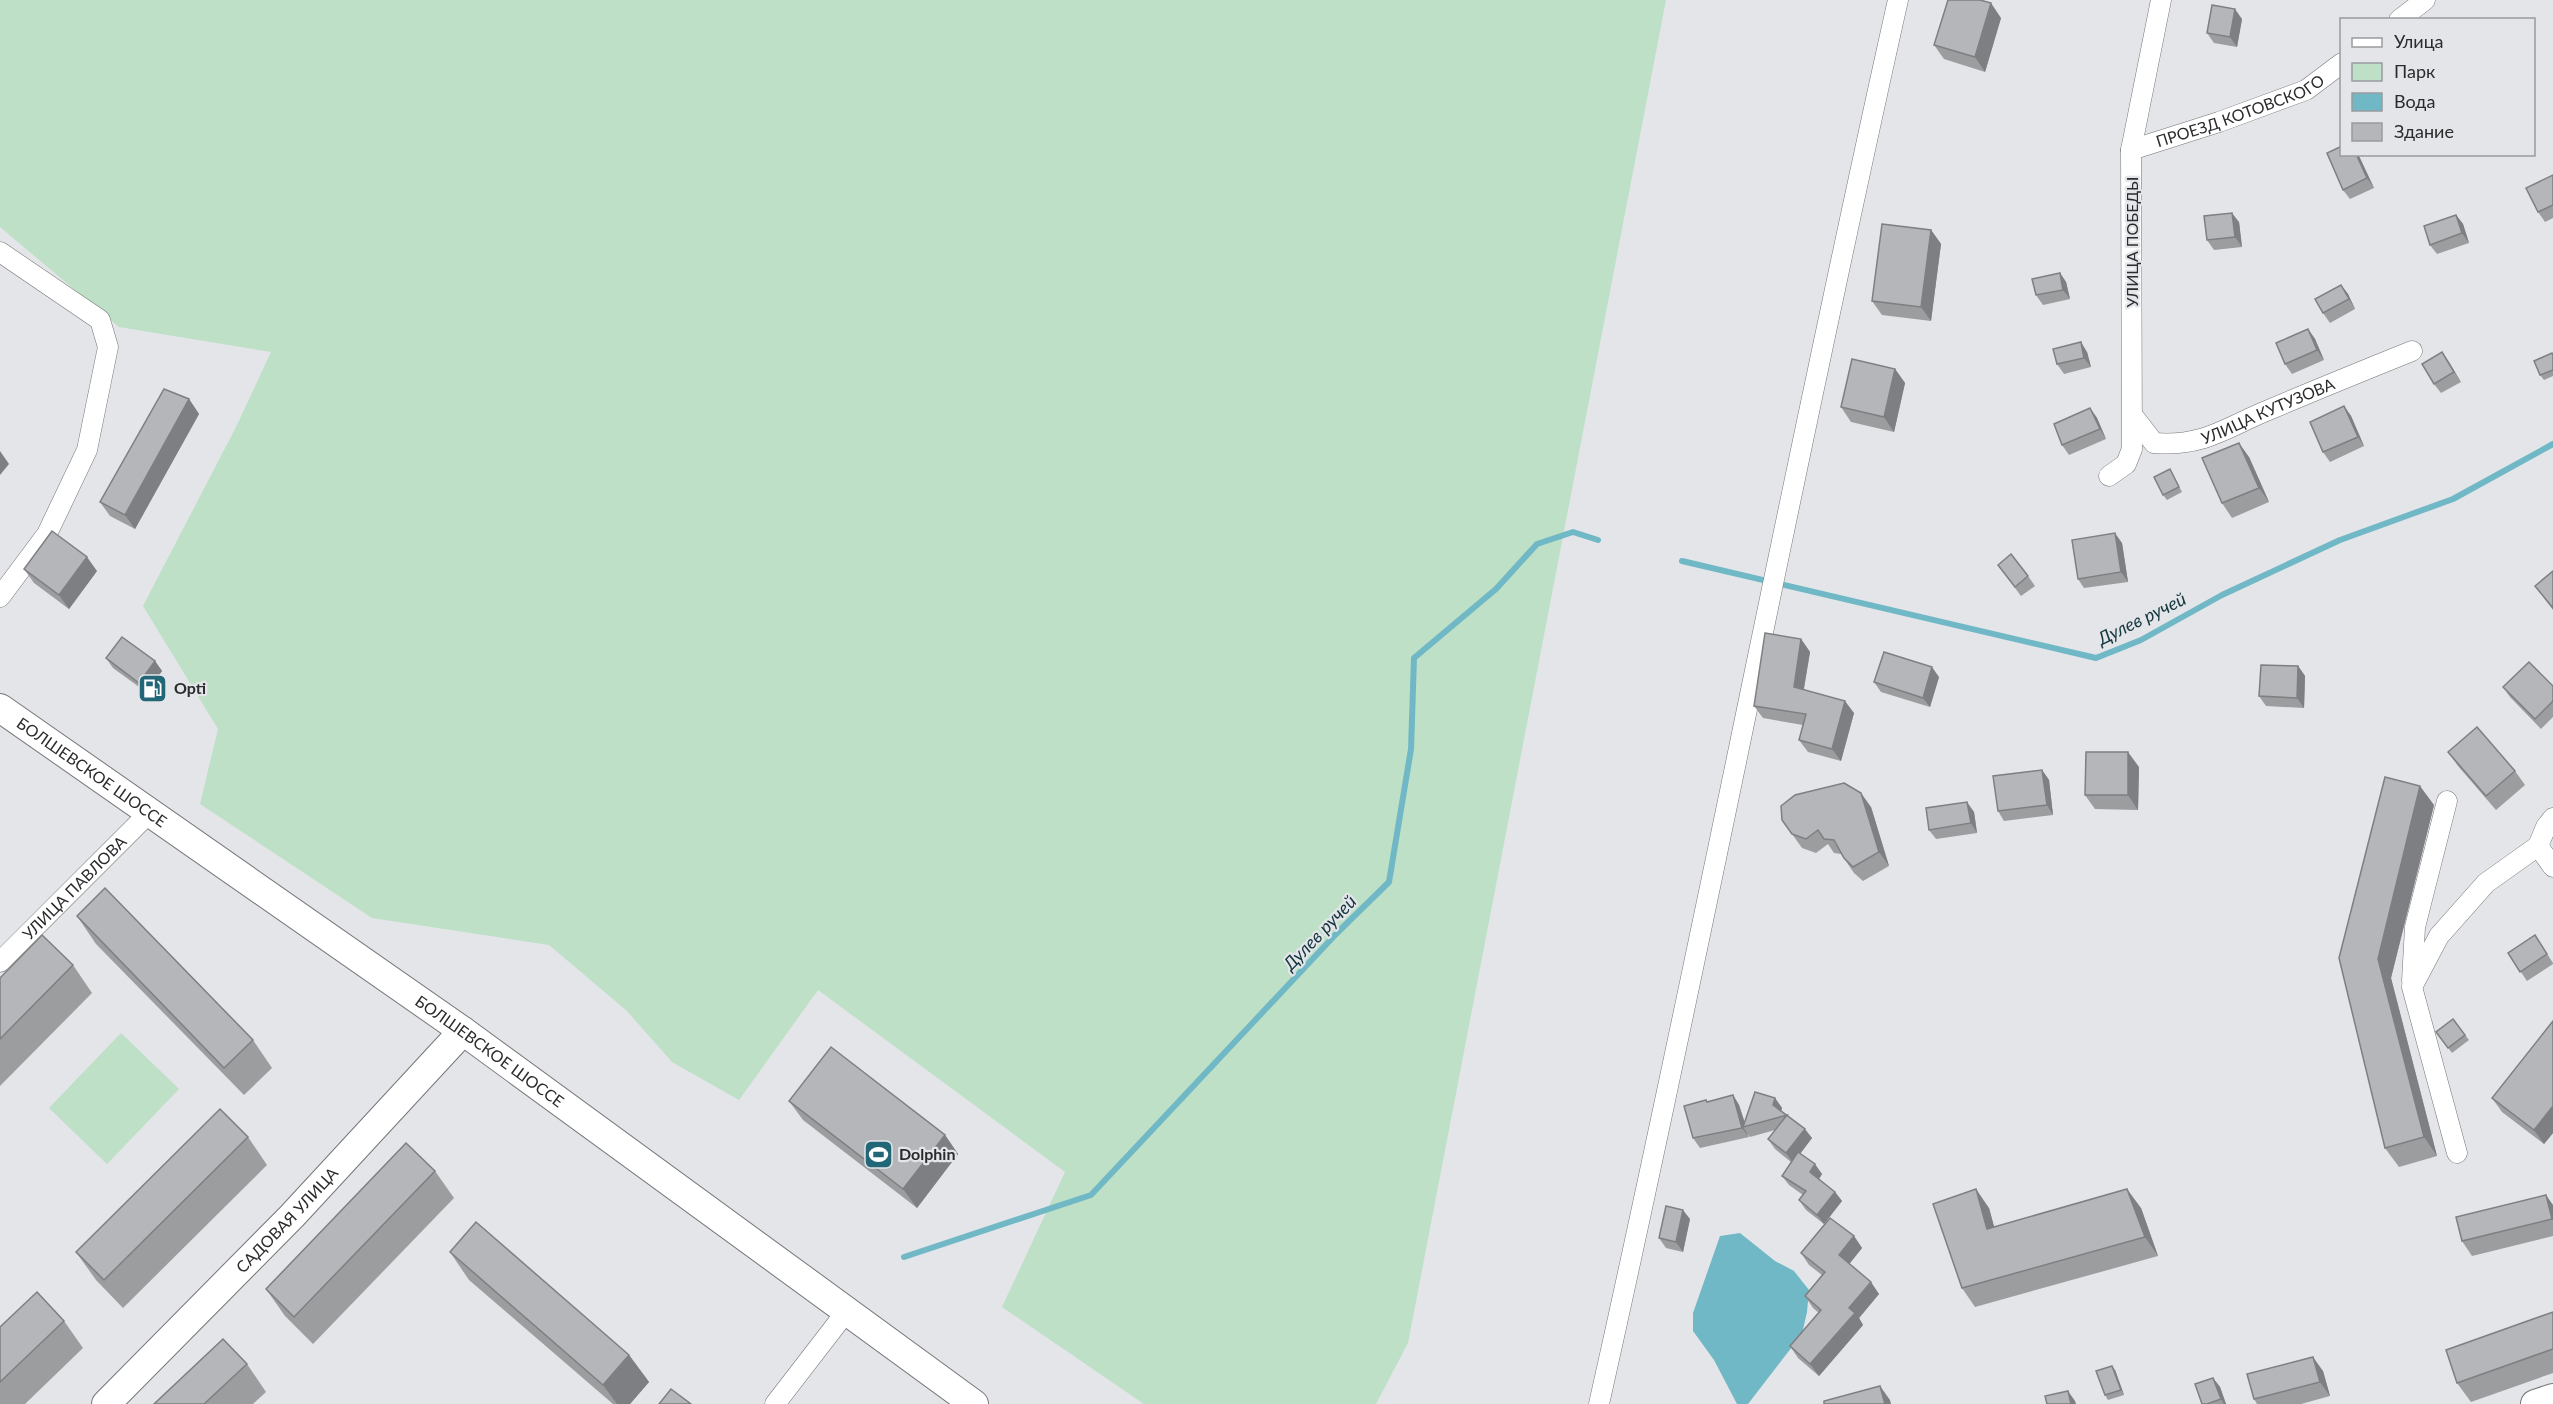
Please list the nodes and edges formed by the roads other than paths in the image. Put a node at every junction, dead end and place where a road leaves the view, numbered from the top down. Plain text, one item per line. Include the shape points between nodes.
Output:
1 (1898, 0) edge
2 (2161, 0) edge
3 (2425, 0) edge
4 (2402, 18) edge
5 (2340, 64) edge
6 (2131, 150) junction
7 (0, 252) edge
8 (2412, 351) dead end
9 (2133, 416) junction
10 (2109, 476) dead end
11 (0, 597) edge
12 (0, 708) edge
13 (2447, 801) dead end
14 (149, 813) junction
15 (2553, 818) edge
16 (2538, 846) junction
17 (2553, 867) edge
18 (0, 962) edge
19 (2412, 987) junction
20 (463, 1031) junction
21 (2457, 1153) dead end
22 (846, 1312) junction
23 (2553, 1398) edge
24 (106, 1404) edge
25 (775, 1404) edge
26 (974, 1404) edge
27 (1599, 1404) edge
28 (2535, 1404) edge

1 - 27 street via 1842,246 1697,956
2 - 6 street, УЛИЦА ПОБЕДЫ
3 - 4 street
5 - 6 street, ПРОЕЗД КОТОВСКОГО via 2306,90
6 - 9 street, УЛИЦА ПОБЕДЫ
7 - 11 street via 100,320 108,347 87,450 47,534
8 - 9 street, УЛИЦА КУТУЗОВА via 2208,438 2176,445 2154,443
9 - 10 street, УЛИЦА ПОБЕДЫ via 2132,449 2126,464
12 - 14 main road, БОЛШЕВСКОЕ ШОССЕ
13 - 19 street via 2415,927
14 - 18 street, УЛИЦА ПАВЛОВА
14 - 20 main road, БОЛШЕВСКОЕ ШОССЕ
15 - 16 street
16 - 17 street
16 - 19 street via 2478,892 2439,936
19 - 21 street
20 - 22 main road, БОЛШЕВСКОЕ ШОССЕ
20 - 24 main road, САДОВАЯ УЛИЦА via 292,1216
22 - 25 street
22 - 26 main road, БОЛШЕВСКОЕ ШОССЕ
23 - 28 main road

